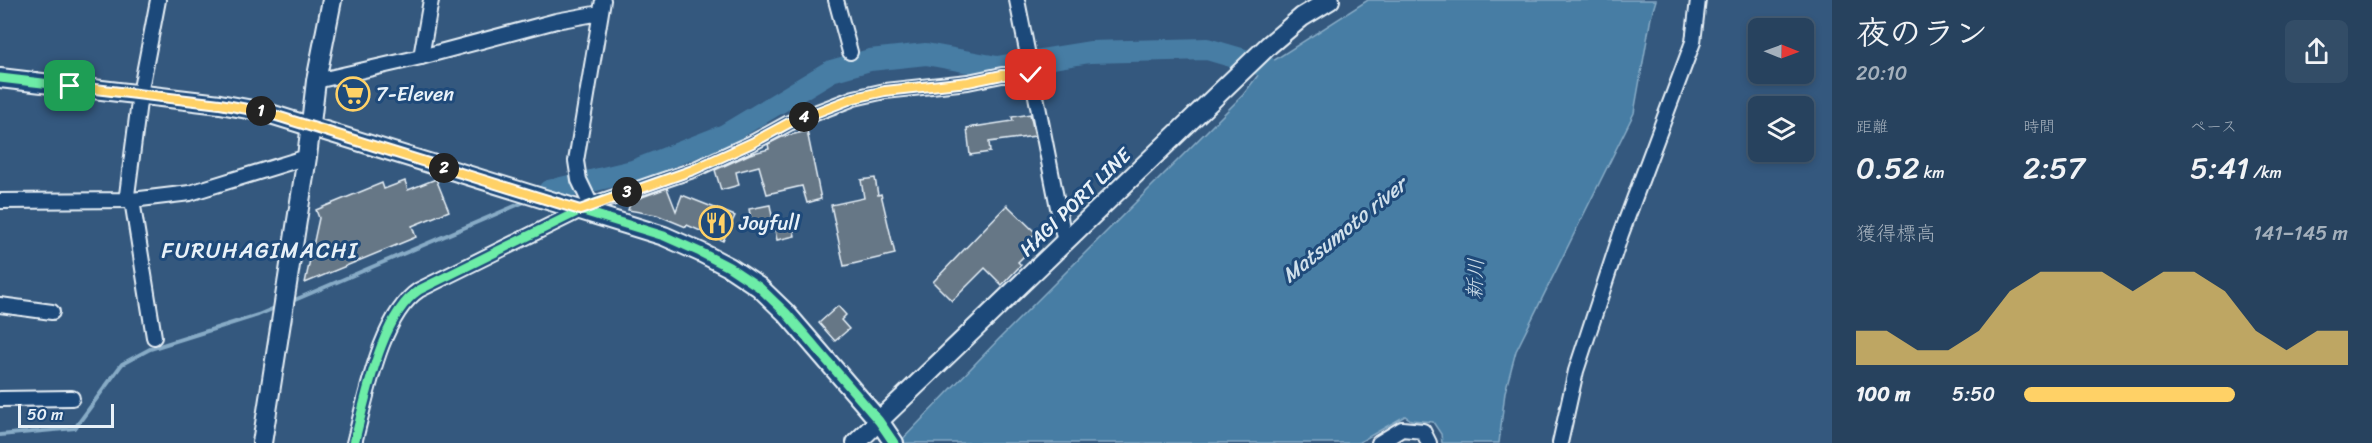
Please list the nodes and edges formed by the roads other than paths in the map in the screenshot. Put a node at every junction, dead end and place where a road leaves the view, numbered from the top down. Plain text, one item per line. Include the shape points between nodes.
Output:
1 (158, 0) edge
2 (332, 0) edge
3 (431, 0) edge
4 (836, 0) edge
5 (1017, 0) edge
6 (1330, 0) edge
7 (1698, 0) edge
8 (602, 7) edge
9 (850, 52) dead end
10 (421, 57) junction
11 (1031, 72) junction
12 (0, 78) edge
13 (316, 81) junction
14 (140, 94) junction
15 (310, 124) junction
16 (307, 157) junction
17 (132, 200) junction
18 (0, 201) edge
19 (585, 207) junction
20 (1065, 243) junction
21 (0, 305) edge
22 (52, 312) dead end
23 (154, 337) dead end
24 (72, 398) dead end
25 (0, 399) edge
26 (879, 421) junction
27 (893, 442) edge
28 (262, 443) edge
29 (354, 443) edge
30 (856, 443) edge
31 (1379, 443) edge
32 (1429, 443) edge
33 (1560, 443) edge

1 - 14 street
2 - 13 street
3 - 10 street
4 - 9 street
5 - 11 street
6 - 20 street, HAGI PORT LINE via 1269,45
7 - 33 street via 1693,42 1621,234 1576,371
8 - 10 street
8 - 19 street via 576,161
10 - 13 street
11 - 19 street via 854,98 789,123 693,170
11 - 20 street
12 - 14 street
13 - 15 street
14 - 15 street via 220,104
14 - 17 street via 127,195
15 - 16 street
15 - 19 street
16 - 17 street via 190,193
16 - 28 street
17 - 18 street
17 - 23 street
19 - 26 street via 673,240 729,267 759,287
19 - 29 street via 410,296 393,319 381,346
20 - 26 street, HAGI PORT LINE
21 - 22 street
24 - 25 street
26 - 27 street
26 - 30 street, HAGI PORT LINE
31 - 32 street via 1402,429 1423,431

